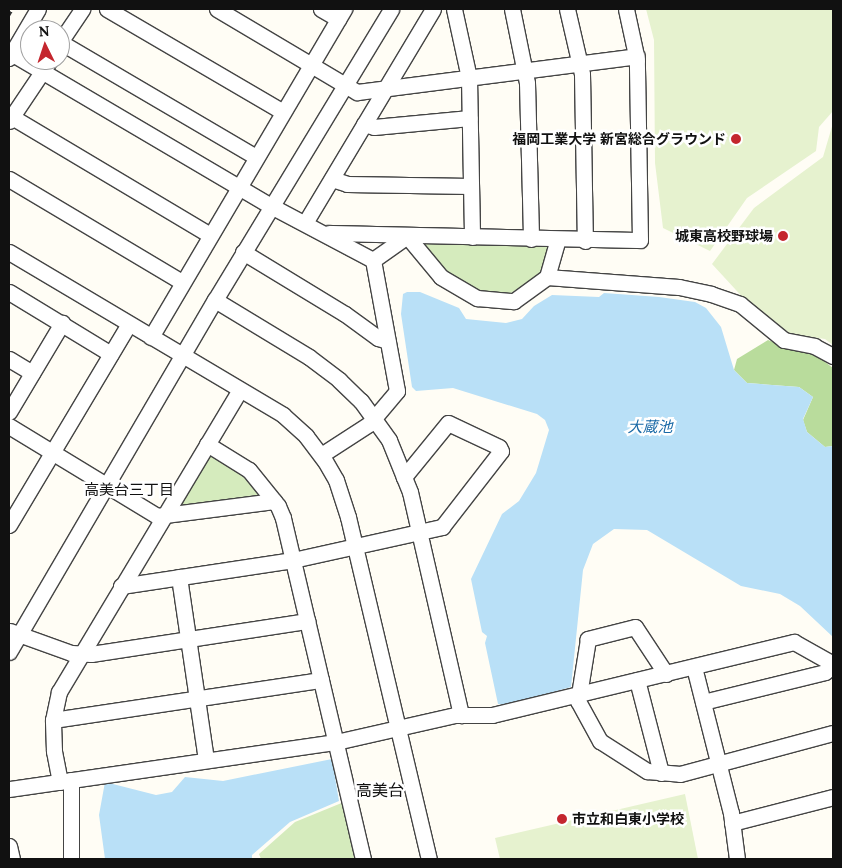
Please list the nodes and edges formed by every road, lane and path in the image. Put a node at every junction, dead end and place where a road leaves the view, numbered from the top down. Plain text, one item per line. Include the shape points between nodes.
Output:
1 (13, 9) edge
2 (38, 9) edge
3 (82, 9) edge
4 (107, 9) edge
5 (216, 9) edge
6 (321, 9) edge
7 (390, 9) edge
8 (433, 9) edge
9 (454, 9) edge
10 (512, 9) edge
11 (567, 9) edge
12 (626, 9) edge
13 (341, 14) edge
14 (9, 16) edge
15 (70, 27) edge
16 (70, 48) edge
17 (10, 55) edge
18 (637, 56) junction
19 (580, 64) junction
20 (311, 65) junction
21 (43, 70) edge
22 (52, 70) edge
23 (526, 71) junction
24 (469, 78) junction
25 (344, 85) junction
26 (385, 90) junction
27 (283, 112) junction
28 (470, 118) junction
29 (10, 119) edge
30 (364, 124) junction
31 (256, 157) junction
32 (9, 179) edge
33 (332, 179) junction
34 (471, 186) junction
35 (238, 187) junction
36 (271, 206) junction
37 (305, 223) junction
38 (328, 233) junction
39 (210, 235) junction
40 (408, 236) junction
41 (472, 237) junction
42 (531, 239) junction
43 (585, 240) junction
44 (557, 241) junction
45 (9, 252) edge
46 (243, 252) junction
47 (373, 260) junction
48 (547, 277) junction
49 (182, 282) junction
50 (9, 292) edge
51 (215, 300) junction
52 (62, 323) junction
53 (129, 324) junction
54 (151, 337) junction
55 (388, 340) junction
56 (111, 354) junction
57 (184, 355) junction
58 (833, 356) edge
59 (9, 359) edge
60 (32, 373) junction
61 (240, 390) junction
62 (9, 412) edge
63 (374, 420) junction
64 (9, 426) edge
65 (207, 444) junction
66 (52, 452) junction
67 (321, 455) junction
68 (404, 477) junction
69 (108, 486) junction
70 (274, 501) junction
71 (164, 516) junction
72 (9, 525) edge
73 (419, 532) junction
74 (354, 546) junction
75 (292, 560) junction
76 (179, 577) junction
77 (121, 586) junction
78 (307, 621) junction
79 (13, 633) edge
80 (188, 639) junction
81 (9, 652) edge
82 (81, 654) junction
83 (833, 664) edge
84 (694, 667) junction
85 (666, 674) junction
86 (321, 680) junction
87 (637, 680) junction
88 (578, 695) junction
89 (197, 699) junction
90 (703, 702) junction
91 (461, 715) junction
92 (53, 720) junction
93 (398, 727) junction
94 (833, 733) edge
95 (336, 742) junction
96 (206, 760) junction
97 (718, 764) junction
98 (661, 774) junction
99 (66, 781) junction
100 (9, 789) edge
101 (833, 798) edge
102 (732, 822) junction
103 (9, 846) edge
104 (12, 859) edge
105 (72, 859) edge
106 (363, 859) edge
107 (429, 859) edge
108 (737, 859) edge

1 - 14 path
2 - 17 street
3 - 15 street
4 - 27 street
5 - 20 street
6 - 13 street
7 - 25 street
8 - 26 street
9 - 24 street
10 - 23 street
11 - 19 street
12 - 18 street
13 - 20 street
16 - 31 street
18 - 19 street
18 - 43 street via 643,237 637,242
19 - 23 street
19 - 43 street
20 - 25 street
20 - 27 street
21 - 29 street
22 - 35 street
23 - 24 street
23 - 42 street
24 - 26 street
24 - 28 street
25 - 26 street via 357,92
25 - 36 street
26 - 30 street
27 - 31 street
28 - 30 street via 374,127
28 - 34 street
29 - 39 street
30 - 33 street
31 - 35 street
32 - 49 street
33 - 34 street via 347,184
33 - 37 street
34 - 41 street
35 - 36 street
35 - 39 street
36 - 37 street
36 - 46 street
37 - 38 street
38 - 40 street
38 - 47 street
39 - 49 street
40 - 41 street
40 - 47 street
40 - 48 street via 441,278 476,298 514,301
41 - 42 street
42 - 44 street
43 - 44 street
44 - 48 street
45 - 53 street
46 - 51 street
46 - 55 street via 345,314 378,338
47 - 55 street
48 - 58 street via 679,288 711,294 740,304 784,340 814,346
49 - 54 street
50 - 52 street
51 - 57 street
51 - 63 street via 309,357 339,380
52 - 56 street
52 - 60 street
53 - 54 street
53 - 56 street
54 - 57 street
55 - 63 street via 397,391
56 - 66 street
57 - 61 street
57 - 69 street
59 - 60 street
60 - 62 street
61 - 65 street
61 - 67 street via 283,415
63 - 67 street
63 - 68 street via 389,440
64 - 66 street
65 - 70 street via 249,470
65 - 71 street
66 - 69 street
66 - 72 street
67 - 74 street via 336,480
68 - 73 street
68 - 73 street via 448,423 499,447 501,451 442,527
69 - 71 street via 158,516
69 - 79 street
70 - 71 street
70 - 75 street via 283,518
71 - 77 street
73 - 74 street
73 - 91 street
74 - 75 street
74 - 93 street
75 - 76 street
75 - 78 street
76 - 77 street
76 - 80 street
77 - 82 street
78 - 80 street
78 - 86 street
79 - 81 street
79 - 82 street
80 - 82 street
80 - 89 street
82 - 92 street via 59,692
83 - 84 street via 798,642
83 - 90 street via 825,672
84 - 85 street
84 - 90 street
85 - 87 street
85 - 88 street via 635,627 618,631 588,639
86 - 89 street
86 - 95 street
87 - 88 street
87 - 98 street
88 - 91 street via 492,715
88 - 98 street via 600,741 647,771
89 - 92 street
89 - 96 street
90 - 97 street
91 - 93 street
92 - 99 street via 54,751
93 - 95 street
93 - 107 street
94 - 97 street
95 - 96 street
95 - 106 street
96 - 99 street
97 - 98 street via 680,774
97 - 102 street
99 - 100 street
99 - 105 street
101 - 102 street
102 - 108 street
103 - 104 street

